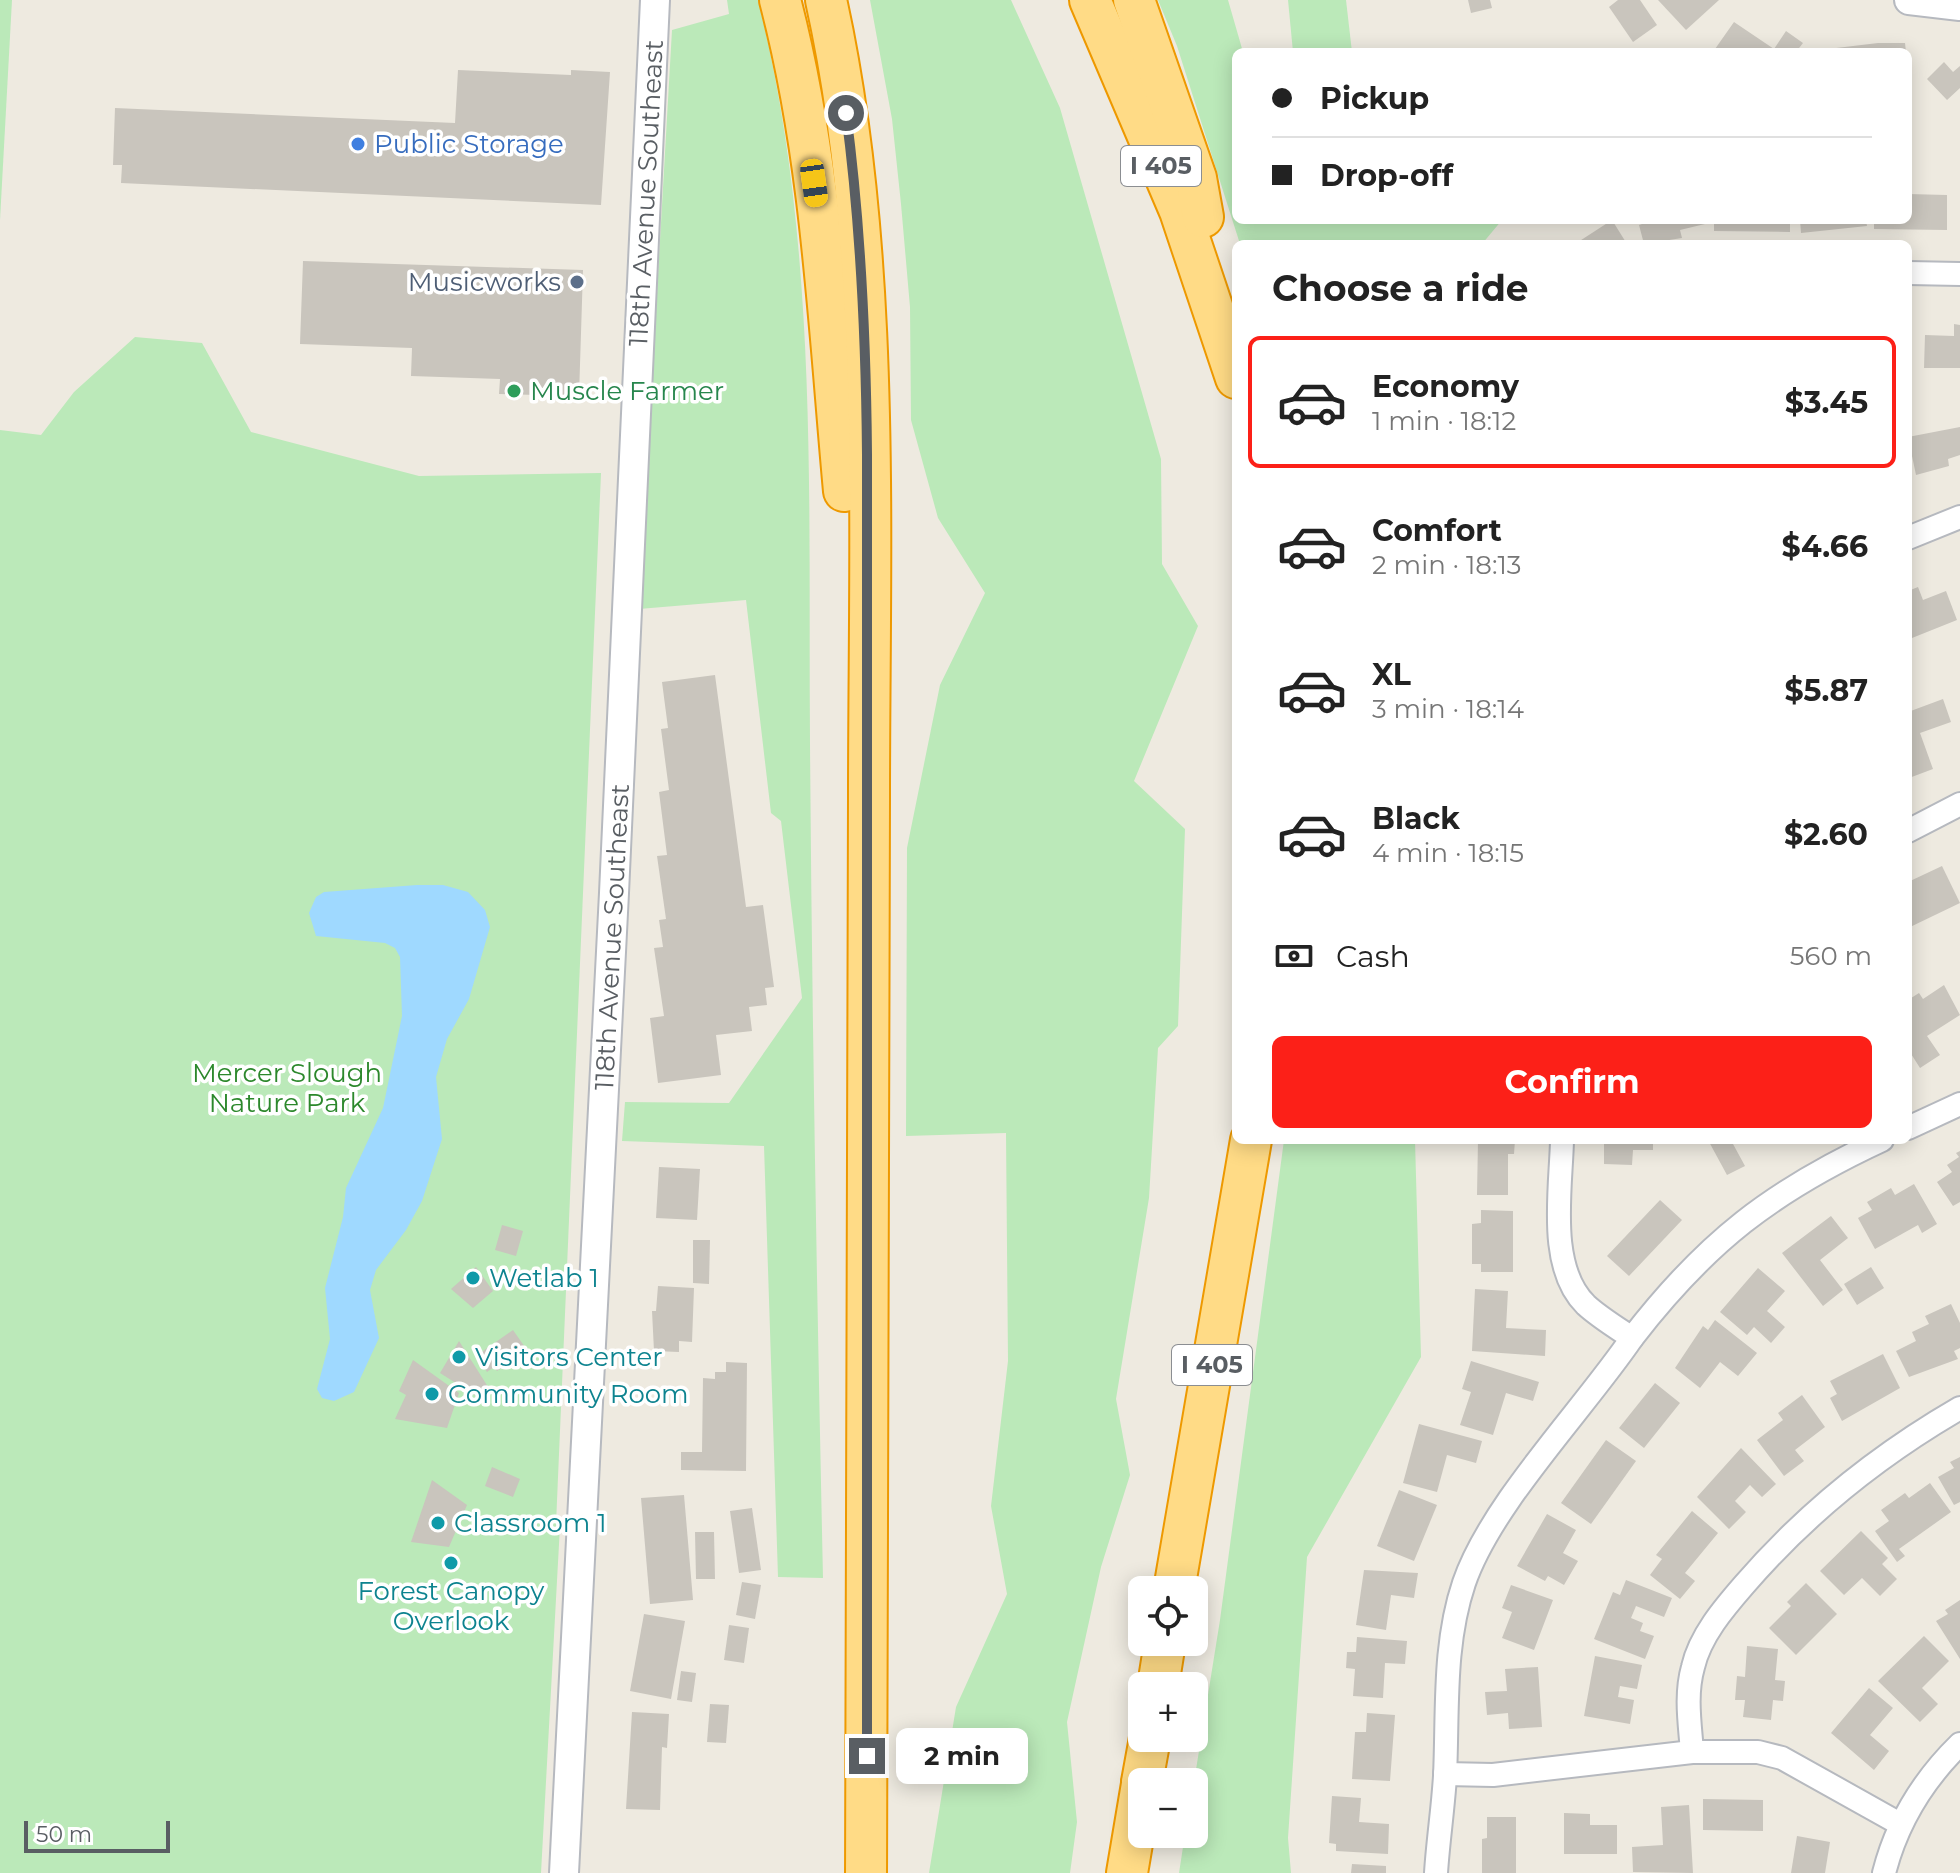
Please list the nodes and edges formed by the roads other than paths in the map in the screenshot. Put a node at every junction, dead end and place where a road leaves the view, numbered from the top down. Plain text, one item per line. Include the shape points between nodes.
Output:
1 (655, 0) edge
2 (780, 0) edge
3 (826, 0) edge
4 (1090, 0) edge
5 (1134, 0) edge
6 (1909, 0) edge
7 (1960, 6) edge
8 (1912, 273) edge
9 (1960, 274) edge
10 (1223, 335) junction
11 (1232, 365) edge
12 (1960, 517) edge
13 (1912, 536) edge
14 (869, 753) junction
15 (1960, 804) edge
16 (1912, 829) edge
17 (1960, 1104) edge
18 (1912, 1126) edge
19 (1250, 1144) edge
20 (1562, 1144) edge
21 (1873, 1144) edge
22 (1632, 1338) junction
23 (1960, 1408) edge
24 (1176, 1576) edge
25 (1960, 1744) edge
26 (1692, 1752) junction
27 (1445, 1774) junction
28 (1900, 1824) junction
29 (1131, 1848) edge
30 (564, 1873) edge
31 (866, 1873) edge
32 (1127, 1873) edge
33 (1436, 1873) edge
34 (1884, 1873) edge

1 - 30 street, 118th Avenue Southeast
2 - 14 highway via 818,212
3 - 14 highway via 854,174 865,343
4 - 10 highway, I 405 via 1180,211
5 - 10 highway via 1196,178
6 - 7 street
8 - 9 street
10 - 11 highway, I 405
12 - 13 street
14 - 31 highway
15 - 16 street
17 - 18 street
19 - 24 highway, I 405
20 - 22 street via 1561,1239 1571,1284 1585,1304
21 - 22 street via 1745,1218
22 - 27 street via 1518,1491 1465,1582 1447,1691
23 - 26 street via 1838,1489 1726,1606 1693,1665 1688,1699
25 - 28 street via 1909,1805
26 - 27 street via 1493,1775
26 - 28 street via 1732,1750 1782,1758
27 - 33 street
28 - 34 street
29 - 32 highway

